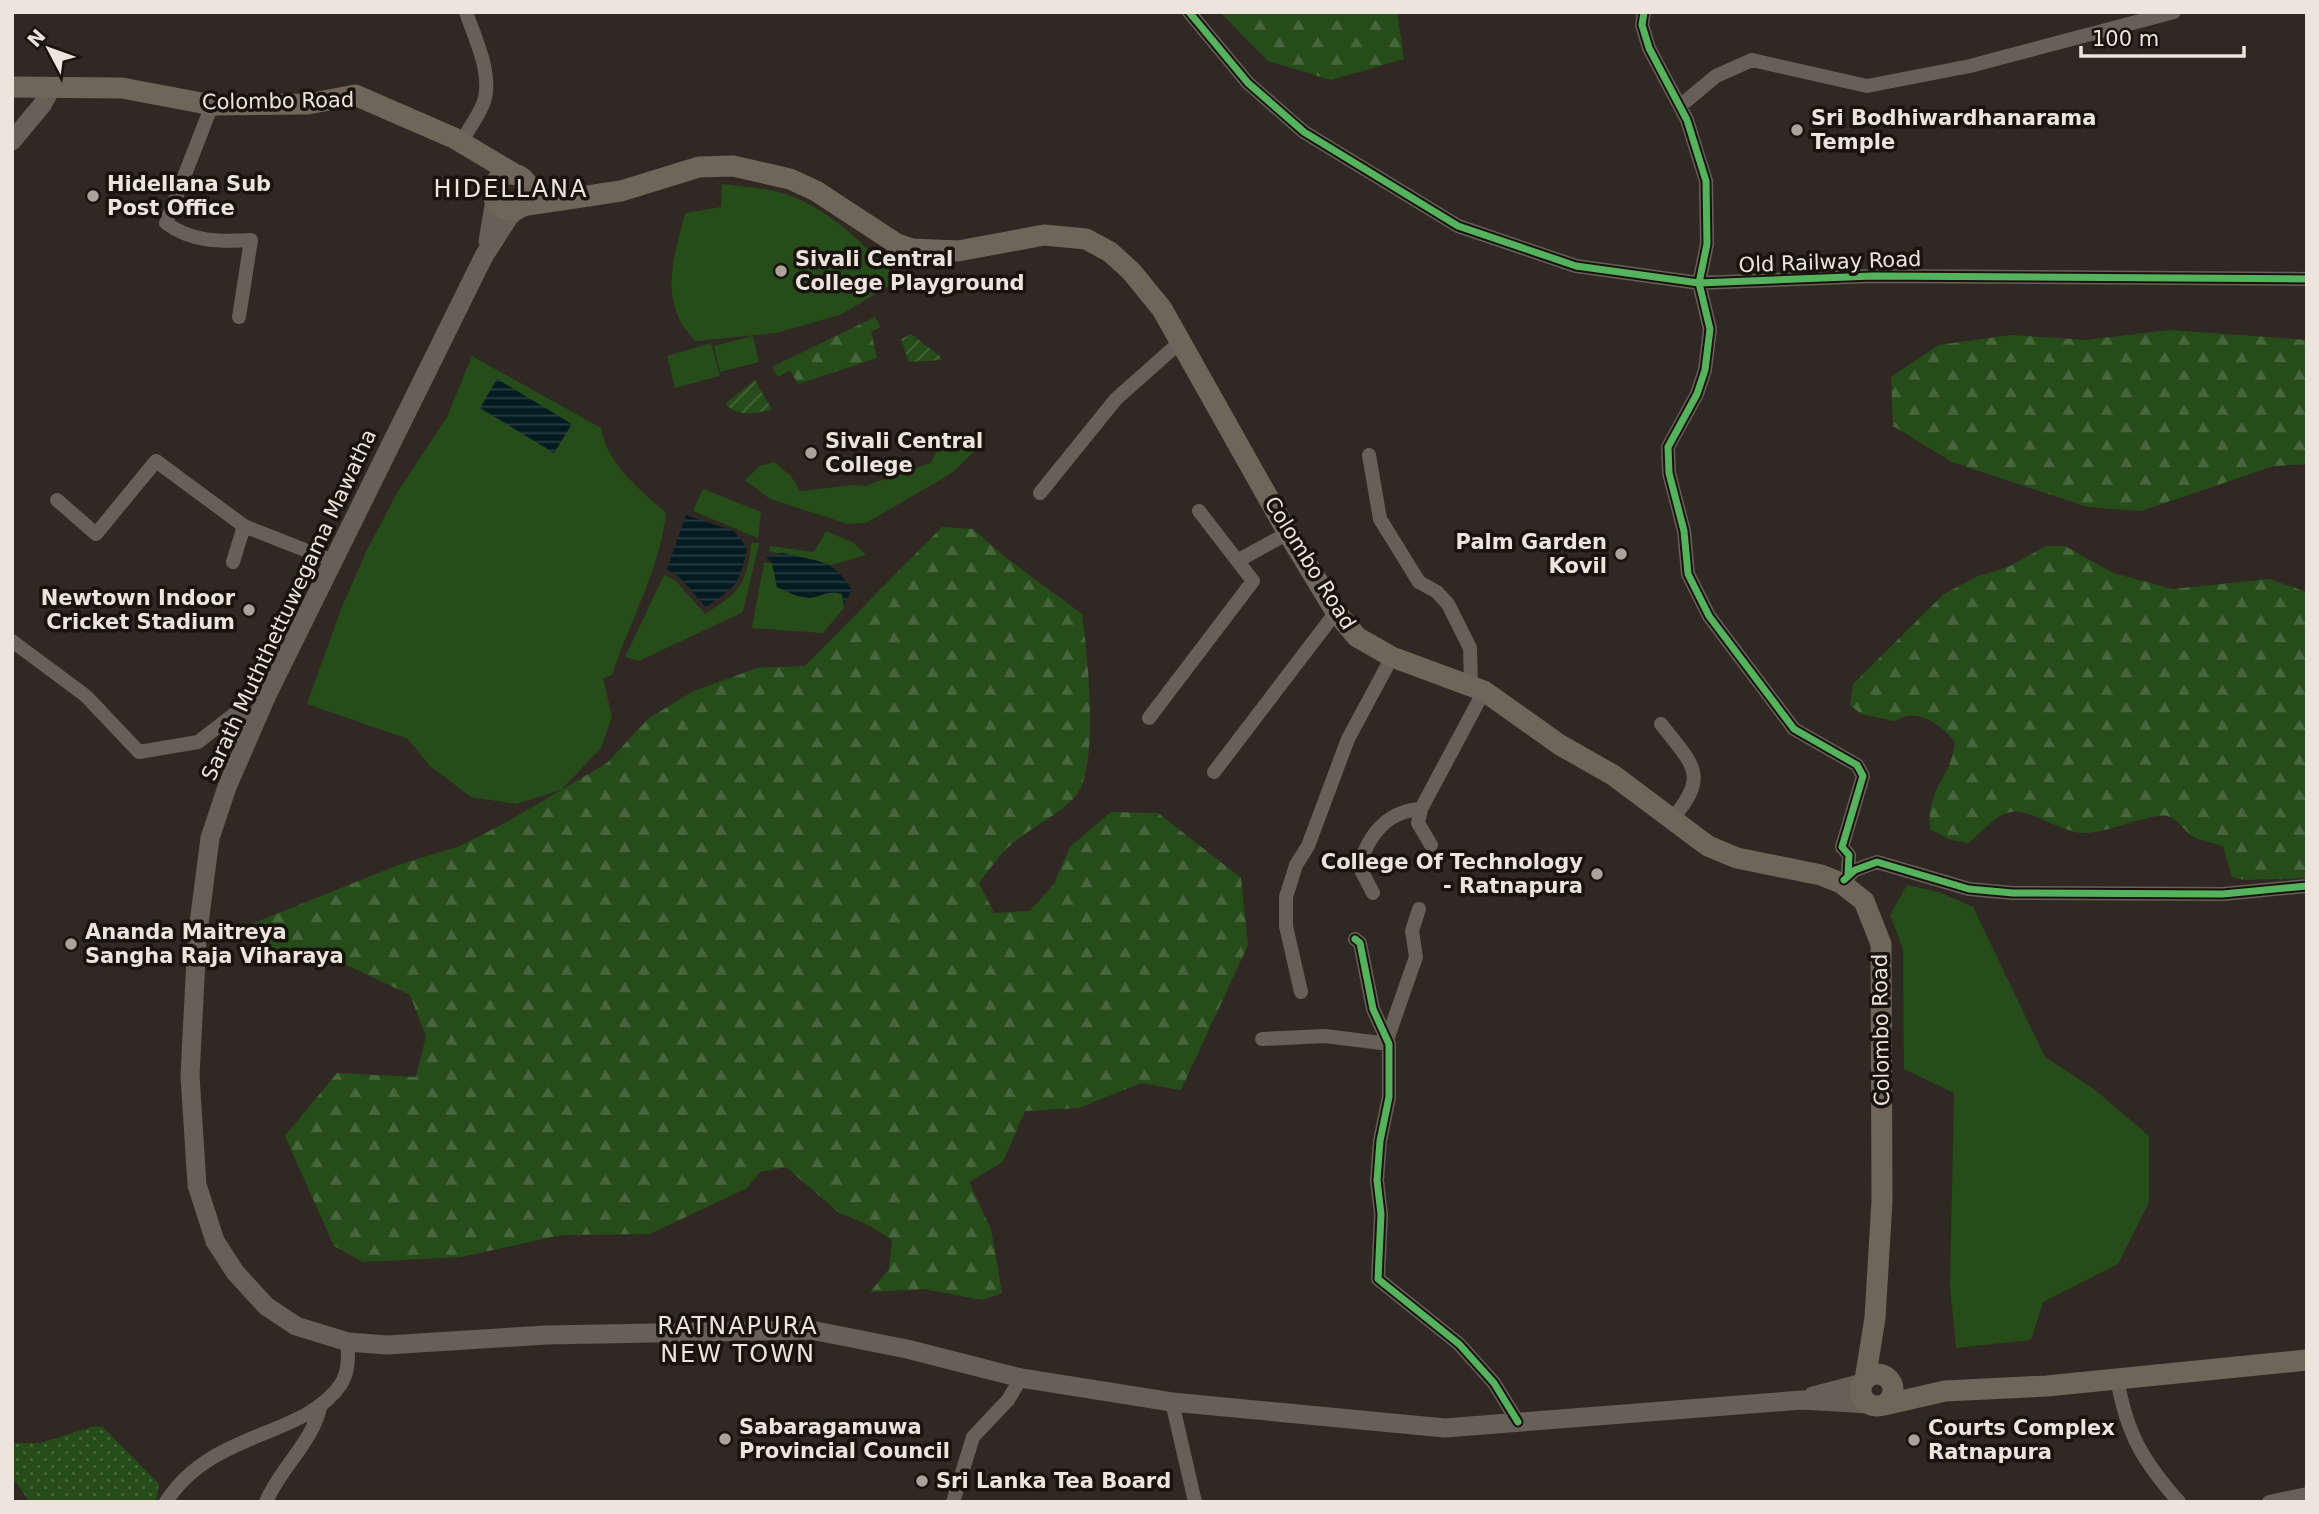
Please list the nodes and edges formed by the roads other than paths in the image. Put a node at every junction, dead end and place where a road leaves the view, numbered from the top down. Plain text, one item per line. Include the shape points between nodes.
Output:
1 (466, 12) edge
2 (1189, 12) edge
3 (1644, 12) edge
4 (2174, 12) edge
5 (12, 87) edge
6 (52, 87) junction
7 (212, 105) junction
8 (1680, 106) junction
9 (457, 140) junction
10 (12, 141) edge
11 (519, 176) junction
12 (593, 196) junction
13 (494, 197) junction
14 (520, 207) junction
15 (484, 256) junction
16 (2307, 279) edge
17 (1699, 283) junction
18 (239, 317) dead end
19 (1179, 343) junction
20 (1369, 455) dead end
21 (1040, 493) dead end
22 (57, 500) dead end
23 (1199, 511) dead end
24 (244, 526) junction
25 (1288, 533) junction
26 (1239, 560) junction
27 (333, 561) junction
28 (233, 562) dead end
29 (1336, 612) junction
30 (12, 641) edge
31 (1392, 657) junction
32 (1478, 687) junction
33 (258, 715) junction
34 (1149, 718) dead end
35 (1661, 724) dead end
36 (1214, 772) dead end
37 (1421, 809) junction
38 (1672, 819) junction
39 (1431, 845) dead end
40 (1845, 879) junction
41 (2307, 886) edge
42 (1373, 893) dead end
43 (1419, 909) dead end
44 (1355, 939) dead end
45 (1301, 992) dead end
46 (1262, 1039) dead end
47 (1388, 1040) junction
48 (348, 1342) junction
49 (2307, 1360) edge
50 (1021, 1378) junction
51 (2117, 1379) junction
52 (1876, 1388) junction
53 (1172, 1402) junction
54 (321, 1404) junction
55 (1518, 1422) junction
56 (2307, 1494) edge
57 (166, 1502) edge
58 (265, 1502) edge
59 (953, 1502) edge
60 (1195, 1502) edge
61 (2179, 1502) edge
62 (2269, 1502) edge

1 - 9 street via 486,87 484,103
2 - 17 street, Old Railway Road via 1248,83 1304,132 1458,226 1576,266
3 - 8 street via 1642,24 1649,48
4 - 8 street via 1970,66 1867,86 1752,60 1716,76
5 - 6 highway, Colombo Road
6 - 7 highway, Colombo Road via 122,88
6 - 10 main road
7 - 9 highway, Colombo Road via 308,104 355,95
7 - 18 street via 166,223 179,233 218,242 251,240
8 - 17 street via 1706,181 1707,244
9 - 11 highway, Colombo Road
9 - 13 highway, Colombo Road
11 - 12 highway, Colombo Road via 548,188
11 - 13 highway via 499,179
11 - 14 highway via 529,192
12 - 14 highway, Colombo Road
12 - 19 highway, Colombo Road via 699,167 733,166 790,179 816,191 912,249 958,251 1044,235 1086,239 1131,271 1162,309
13 - 14 highway via 505,209
13 - 15 main road
14 - 15 main road
15 - 27 main road, Sarath Muththettuwegama Mawatha
16 - 17 street, Old Railway Road via 1873,276
17 - 40 street via 1710,329 1705,370 1668,447 1688,574 1709,615 1794,729 1857,765 1863,776 1842,847 1849,855
19 - 21 street via 1116,399
19 - 25 highway, Colombo Road
20 - 32 street via 1380,519 1419,582 1448,604 1470,648
22 - 24 street via 96,534 156,461
23 - 26 street
24 - 27 street
24 - 28 street
25 - 26 street
25 - 29 highway, Colombo Road
26 - 34 street via 1254,581
27 - 33 main road, Sarath Muththettuwegama Mawatha
29 - 31 highway, Colombo Road via 1357,636
29 - 36 street
30 - 33 street via 86,696 139,752 198,742 237,712
31 - 32 highway, Colombo Road
31 - 45 street via 1348,739 1286,897 1286,926
32 - 37 street
32 - 38 highway, Colombo Road via 1614,775
33 - 48 main road, Sarath Muththettuwegama Mawatha via 210,838 199,926 189,1097 197,1185 215,1241 266,1306 296,1326
35 - 38 street via 1686,756 1695,781 1690,797
37 - 39 street via 1418,823
37 - 42 street via 1404,810 1388,818 1363,852 1359,866
38 - 40 highway, Colombo Road via 1708,846 1737,858
40 - 41 street via 1877,862 1969,889 2013,893 2222,894
40 - 52 highway, Colombo Road via 1864,901 1881,944 1882,1201
43 - 47 street via 1412,932 1416,957
44 - 47 street via 1360,943 1373,1009
46 - 47 street
47 - 55 street via 1389,1097 1377,1180 1381,1214 1378,1279 1459,1344 1494,1383
48 - 50 main road, Sarath Muththettuwegama Mawatha via 387,1345 546,1335 811,1330
48 - 54 street via 342,1383
49 - 51 highway
50 - 53 main road, Sarath Muththettuwegama Mawatha
50 - 59 street via 1009,1400 973,1437
51 - 52 highway via 1945,1391
51 - 61 street via 2124,1419 2141,1454
52 - 55 main road, Sarath Muththettuwegama Mawatha via 1802,1400
53 - 55 main road, Sarath Muththettuwegama Mawatha via 1445,1428
53 - 60 street
54 - 57 street via 203,1461
54 - 58 street via 311,1436 273,1484
56 - 62 street

